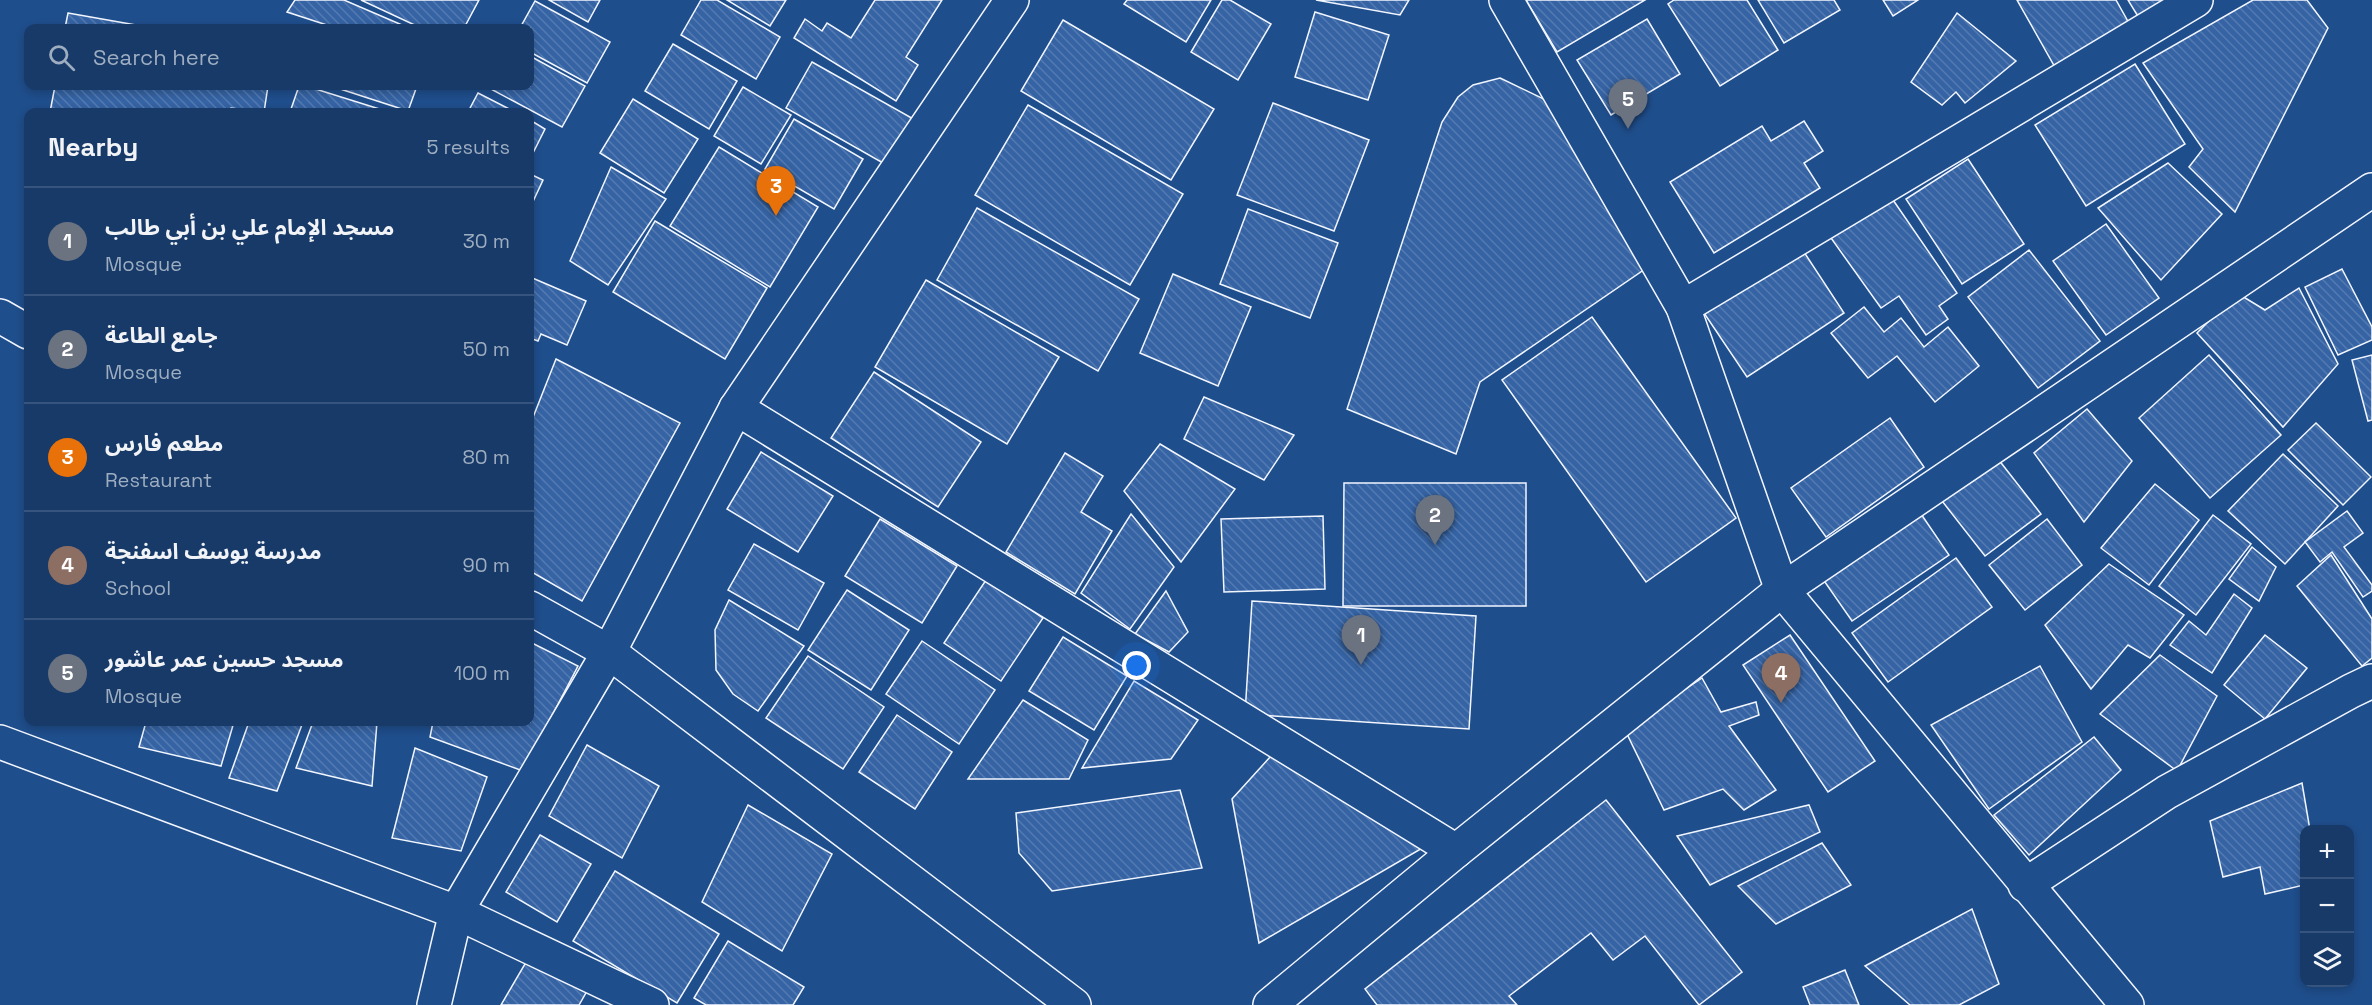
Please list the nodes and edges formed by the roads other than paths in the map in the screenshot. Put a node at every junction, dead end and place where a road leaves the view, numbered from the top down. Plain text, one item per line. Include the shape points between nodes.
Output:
1 (1012, 0) edge
2 (1506, 0) edge
3 (2196, 0) edge
4 (2372, 190) edge
5 (1683, 307) junction
6 (0, 316) edge
7 (24, 330) edge
8 (736, 408) junction
9 (1782, 590) junction
10 (534, 610) edge
11 (609, 652) junction
12 (2372, 681) edge
13 (0, 742) edge
14 (1456, 850) junction
15 (2025, 885) junction
16 (456, 912) junction
17 (434, 1005) edge
18 (652, 1005) edge
19 (1074, 1005) edge
20 (1270, 1005) edge
21 (2127, 1005) edge

1 - 8 street
2 - 5 street
3 - 5 street
4 - 9 street
5 - 9 street
6 - 7 street
8 - 11 street
8 - 14 street
9 - 14 street
9 - 15 street
10 - 11 street
11 - 16 street
11 - 19 street
12 - 15 street via 2167,792
13 - 16 street
14 - 20 street
15 - 21 street
16 - 17 street
16 - 18 street

